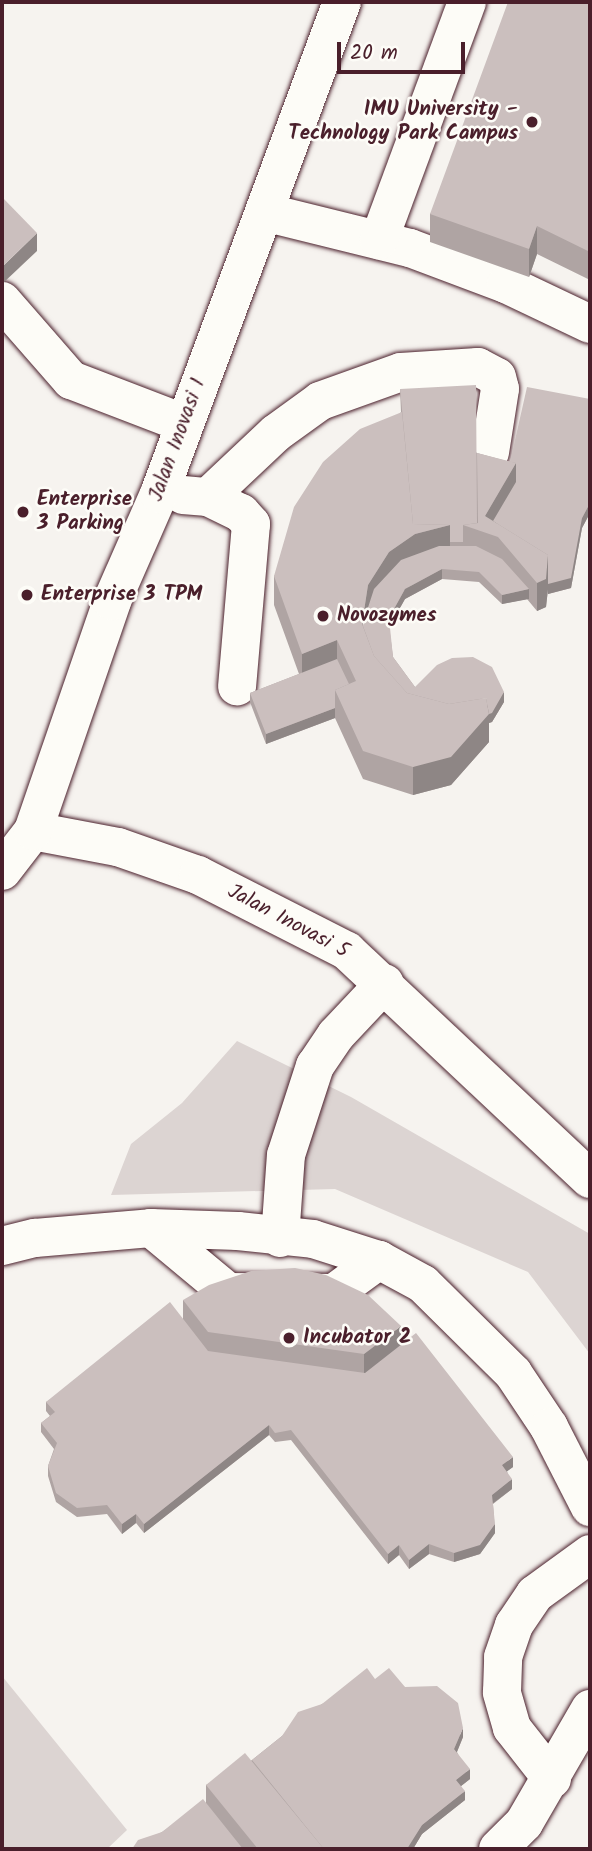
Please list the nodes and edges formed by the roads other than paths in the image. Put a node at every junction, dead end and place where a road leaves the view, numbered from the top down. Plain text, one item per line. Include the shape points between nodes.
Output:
1 (342, 2) edge
2 (467, 2) edge
3 (264, 212) junction
4 (379, 240) junction
5 (2, 301) edge
6 (590, 324) edge
7 (183, 424) junction
8 (490, 452) dead end
9 (159, 494) junction
10 (208, 497) junction
11 (237, 686) dead end
12 (33, 831) junction
13 (2, 871) edge
14 (385, 983) junction
15 (590, 1179) edge
16 (150, 1228) junction
17 (280, 1238) junction
18 (2, 1247) edge
19 (379, 1260) junction
20 (590, 1507) edge
21 (590, 1554) edge
22 (590, 1710) edge
23 (552, 1779) junction
24 (498, 1849) edge

1 - 3 street, Jalan Inovasi 1
2 - 4 street
3 - 4 street
3 - 7 street, Jalan Inovasi 1
4 - 6 street via 506,284
5 - 7 street via 71,380
7 - 9 street, Jalan Inovasi 1
8 - 10 street via 500,389 497,377 478,366 401,372 320,401 276,433
9 - 10 street
9 - 12 street, Jalan Inovasi 1 via 113,601
10 - 11 street via 241,513 251,524
12 - 13 street, Jalan Inovasi 1
12 - 14 street, Jalan Inovasi 5 via 118,847 198,875 347,951
14 - 15 street, Jalan Inovasi 5
14 - 17 street via 336,1035 315,1066 286,1154
16 - 17 street via 238,1231
16 - 18 street via 35,1238
16 - 19 street via 228,1292 334,1293
17 - 19 street via 313,1239
19 - 20 street via 423,1284 513,1373
21 - 23 street via 534,1594 514,1625 503,1657 502,1692 512,1728
22 - 23 street
23 - 24 street via 524,1823

